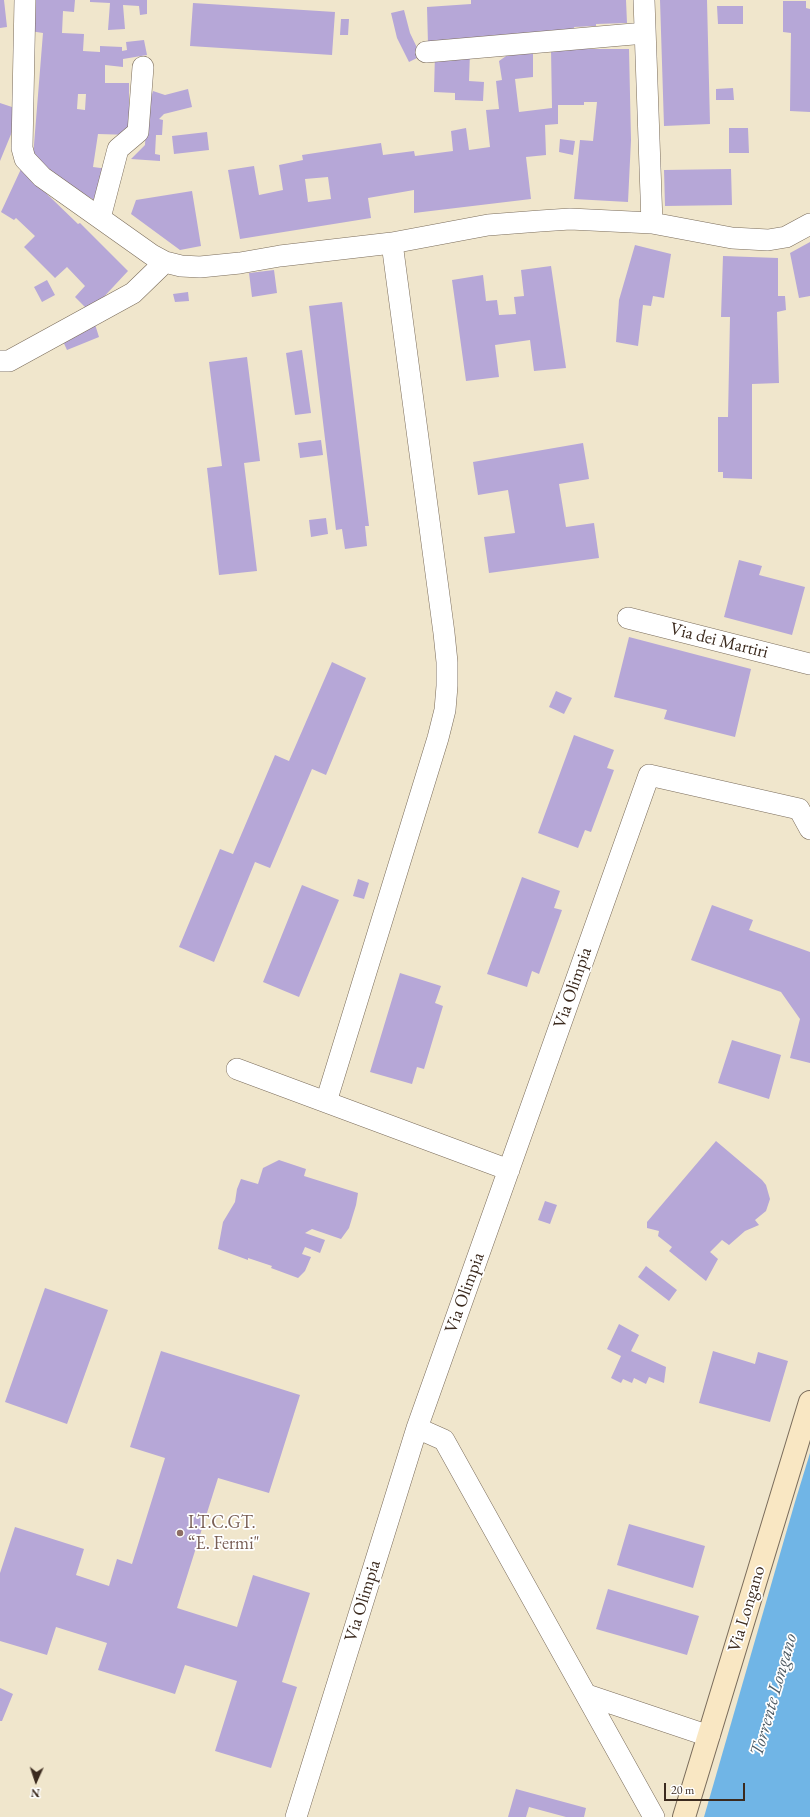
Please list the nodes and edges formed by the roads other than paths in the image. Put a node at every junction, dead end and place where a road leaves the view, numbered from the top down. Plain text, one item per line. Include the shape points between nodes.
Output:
1 (24, 0) edge
2 (644, 0) edge
3 (646, 33) junction
4 (426, 52) dead end
5 (143, 67) dead end
6 (100, 218) junction
7 (652, 223) junction
8 (810, 224) edge
9 (392, 243) junction
10 (166, 262) junction
11 (0, 361) edge
12 (628, 618) dead end
13 (810, 664) edge
14 (810, 829) edge
15 (237, 1069) dead end
16 (326, 1102) junction
17 (509, 1170) junction
18 (810, 1402) edge
19 (417, 1428) junction
20 (587, 1696) junction
21 (709, 1736) junction
22 (296, 1817) edge
23 (654, 1817) edge
24 (684, 1817) edge

1 - 6 street via 22,148 25,159 42,177
2 - 3 street
3 - 4 street
3 - 7 street
5 - 6 street via 138,132 118,149
6 - 10 street
7 - 8 street via 725,237 768,240 786,237
7 - 9 street via 570,219 540,221 488,225
9 - 10 street via 200,267
9 - 16 street via 448,662 447,686 445,710 438,738
10 - 11 street via 133,293 9,361
12 - 13 street, Via dei Martiri
14 - 17 street, Via Olimpia via 799,809 649,774
15 - 16 street
16 - 17 street
17 - 19 street, Via Olimpia
18 - 21 street, Via Longano
19 - 20 street via 444,1440
19 - 22 street, Via Olimpia
20 - 21 street
20 - 23 street
21 - 24 street, Via Longano

